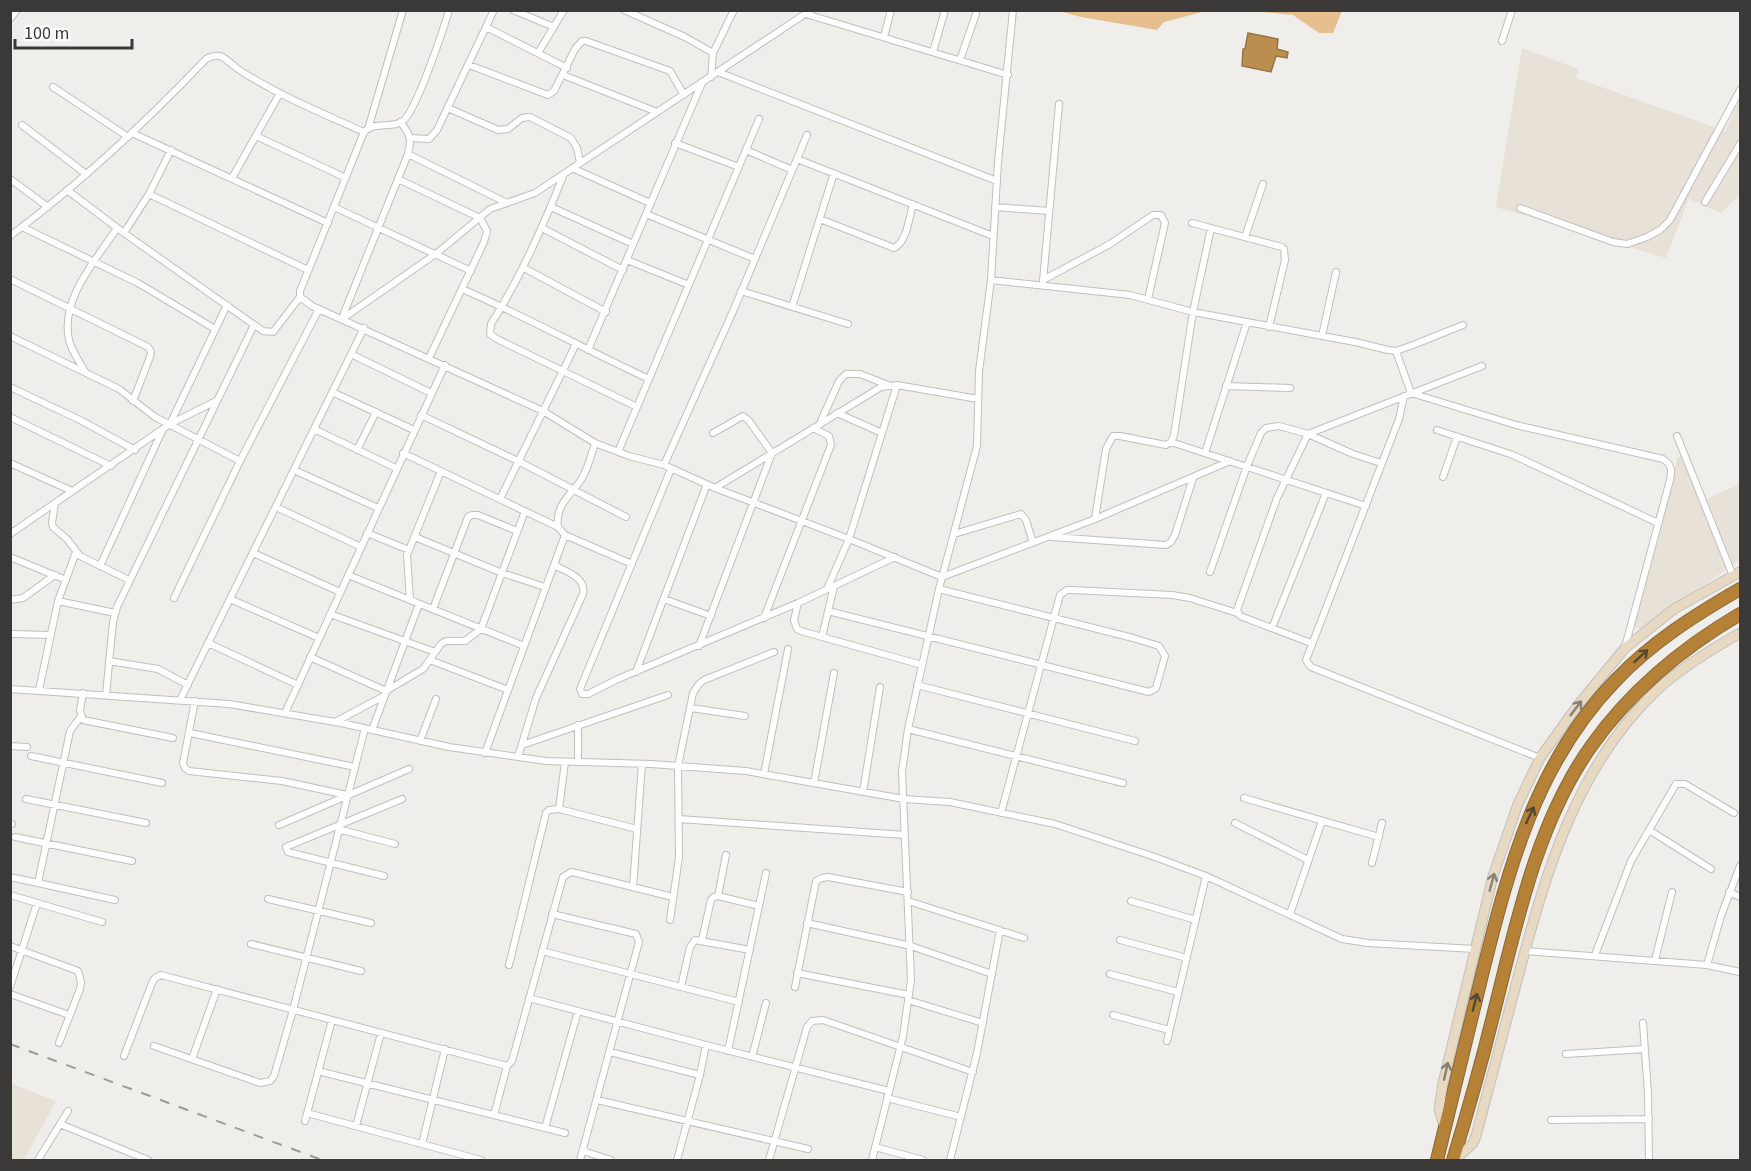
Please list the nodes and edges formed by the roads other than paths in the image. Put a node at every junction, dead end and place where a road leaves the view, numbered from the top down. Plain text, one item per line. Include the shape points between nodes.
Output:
1 (17, 10) edge
2 (404, 10) edge
3 (449, 10) edge
4 (494, 10) edge
5 (513, 10) edge
6 (564, 10) edge
7 (624, 10) edge
8 (734, 10) edge
9 (891, 10) edge
10 (945, 10) edge
11 (1014, 10) edge
12 (1512, 10) edge
13 (809, 12) edge
14 (976, 14) dead end
15 (10, 19) edge
16 (486, 27) junction
17 (554, 27) junction
18 (884, 37) junction
19 (1503, 41) dead end
20 (933, 52) junction
21 (538, 53) junction
22 (713, 53) junction
23 (960, 60) junction
24 (469, 64) junction
25 (567, 68) junction
26 (718, 72) junction
27 (562, 75) junction
28 (1008, 75) junction
29 (711, 77) junction
30 (702, 83) junction
31 (53, 87) dead end
32 (1740, 90) edge
33 (280, 93) junction
34 (684, 94) junction
35 (1059, 104) dead end
36 (448, 108) junction
37 (657, 112) junction
38 (759, 119) dead end
39 (400, 122) junction
40 (22, 125) dead end
41 (366, 130) junction
42 (130, 135) junction
43 (807, 135) dead end
44 (256, 136) junction
45 (411, 138) junction
46 (675, 143) junction
47 (1740, 144) edge
48 (171, 150) junction
49 (746, 150) junction
50 (408, 154) junction
51 (1732, 157) junction
52 (797, 159) junction
53 (1740, 161) edge
54 (580, 163) junction
55 (739, 167) junction
56 (572, 168) junction
57 (792, 170) junction
58 (564, 173) junction
59 (834, 173) junction
60 (86, 174) junction
61 (232, 178) junction
62 (346, 178) junction
63 (10, 179) edge
64 (398, 179) junction
65 (997, 181) junction
66 (1263, 184) dead end
67 (67, 190) junction
68 (149, 194) junction
69 (1705, 202) dead end
70 (507, 203) junction
71 (650, 203) junction
72 (913, 204) junction
73 (48, 207) junction
74 (334, 207) junction
75 (551, 207) junction
76 (995, 207) junction
77 (1520, 208) dead end
78 (1049, 212) junction
79 (645, 214) junction
80 (480, 218) junction
81 (820, 219) junction
82 (328, 223) junction
83 (1192, 223) dead end
84 (379, 226) junction
85 (22, 227) junction
86 (117, 228) junction
87 (542, 228) junction
88 (1211, 228) junction
89 (124, 233) junction
90 (10, 236) edge
91 (993, 236) junction
92 (1245, 237) junction
93 (708, 239) junction
94 (633, 244) junction
95 (437, 254) junction
96 (755, 258) junction
97 (627, 260) junction
98 (95, 262) junction
99 (524, 268) junction
100 (308, 270) junction
101 (623, 270) junction
102 (471, 271) junction
103 (1336, 272) dead end
104 (10, 279) edge
105 (991, 280) junction
106 (1043, 282) junction
107 (689, 285) junction
108 (462, 289) junction
109 (741, 291) junction
110 (300, 297) junction
111 (1148, 299) junction
112 (227, 305) junction
113 (502, 306) junction
114 (792, 307) junction
115 (71, 308) junction
116 (319, 309) junction
117 (606, 312) junction
118 (1193, 312) junction
119 (342, 319) junction
120 (1247, 322) junction
121 (848, 324) dead end
122 (254, 325) junction
123 (1463, 325) dead end
124 (1269, 327) junction
125 (364, 328) junction
126 (215, 329) junction
127 (10, 336) edge
128 (1322, 336) junction
129 (576, 344) junction
130 (588, 350) junction
131 (1396, 351) junction
132 (351, 354) junction
133 (429, 358) junction
134 (445, 365) junction
135 (1482, 366) dead end
136 (563, 371) junction
137 (87, 373) junction
138 (649, 379) junction
139 (888, 385) junction
140 (897, 386) junction
141 (1226, 386) junction
142 (10, 387) edge
143 (1290, 388) dead end
144 (333, 392) junction
145 (431, 393) junction
146 (1411, 393) junction
147 (1404, 396) junction
148 (978, 399) junction
149 (133, 401) junction
150 (217, 401) junction
151 (637, 407) junction
152 (543, 411) junction
153 (376, 412) junction
154 (837, 413) junction
155 (421, 415) junction
156 (10, 417) edge
157 (820, 423) junction
158 (170, 424) junction
159 (813, 428) junction
160 (164, 429) junction
161 (314, 429) junction
162 (414, 430) junction
163 (1437, 430) dead end
164 (713, 433) dead end
165 (882, 433) junction
166 (1308, 434) junction
167 (1457, 436) junction
168 (1677, 436) dead end
169 (198, 439) junction
170 (1171, 442) junction
171 (595, 444) junction
172 (135, 450) junction
173 (357, 450) junction
174 (618, 452) junction
175 (403, 453) junction
176 (772, 453) junction
177 (1205, 453) junction
178 (240, 460) junction
179 (518, 461) junction
180 (1230, 461) junction
181 (10, 463) edge
182 (1382, 463) junction
183 (664, 465) junction
184 (111, 466) junction
185 (1247, 466) junction
186 (396, 468) junction
187 (671, 469) junction
188 (294, 470) junction
189 (441, 471) junction
190 (1443, 477) dead end
191 (1193, 478) junction
192 (1286, 480) junction
193 (707, 484) junction
194 (715, 488) junction
195 (573, 489) junction
196 (72, 490) junction
197 (1326, 493) junction
198 (500, 499) junction
199 (754, 502) junction
200 (55, 503) junction
201 (1365, 506) junction
202 (276, 507) junction
203 (378, 508) junction
204 (525, 511) junction
205 (626, 517) dead end
206 (1095, 519) junction
207 (803, 521) junction
208 (1658, 523) junction
209 (558, 526) junction
210 (517, 531) junction
211 (367, 533) junction
212 (10, 534) edge
213 (954, 534) junction
214 (565, 535) junction
215 (415, 537) junction
216 (1050, 537) junction
217 (849, 538) junction
218 (1033, 543) junction
219 (361, 547) junction
220 (410, 550) junction
221 (76, 552) junction
222 (253, 553) junction
223 (454, 553) junction
224 (10, 557) edge
225 (895, 557) junction
226 (632, 564) junction
227 (554, 565) junction
228 (100, 566) junction
229 (1210, 572) dead end
230 (502, 573) junction
231 (1737, 574) edge
232 (55, 575) junction
233 (348, 575) junction
234 (942, 577) junction
235 (66, 580) junction
236 (129, 580) junction
237 (834, 586) junction
238 (545, 587) junction
239 (939, 589) junction
240 (1740, 589) edge
241 (827, 590) junction
242 (340, 592) junction
243 (174, 598) dead end
244 (230, 599) junction
245 (664, 599) junction
246 (10, 600) edge
247 (410, 600) junction
248 (58, 601) junction
249 (798, 603) junction
250 (419, 604) junction
251 (433, 609) junction
252 (828, 611) junction
253 (115, 613) junction
254 (1237, 613) junction
255 (330, 614) junction
256 (1740, 614) edge
257 (711, 616) junction
258 (764, 618) junction
259 (1054, 618) junction
260 (481, 628) junction
261 (1272, 628) junction
262 (1740, 633) edge
263 (10, 634) edge
264 (51, 635) junction
265 (822, 637) junction
266 (319, 638) junction
267 (928, 638) junction
268 (405, 642) junction
269 (1311, 643) junction
270 (208, 644) junction
271 (524, 646) junction
272 (699, 646) junction
273 (1624, 648) junction
274 (788, 649) dead end
275 (435, 652) junction
276 (774, 652) dead end
277 (310, 657) junction
278 (430, 660) junction
279 (109, 661) junction
280 (922, 664) junction
281 (1041, 665) junction
282 (636, 672) junction
283 (834, 673) dead end
284 (188, 685) junction
285 (298, 685) junction
286 (917, 685) junction
287 (880, 687) dead end
288 (10, 689) edge
289 (39, 690) junction
290 (508, 690) junction
291 (82, 693) junction
292 (385, 694) junction
293 (106, 695) junction
294 (668, 695) dead end
295 (436, 699) dead end
296 (180, 700) junction
297 (195, 701) junction
298 (691, 708) junction
299 (285, 713) junction
300 (1028, 714) junction
301 (81, 716) junction
302 (745, 716) dead end
303 (334, 722) junction
304 (578, 725) junction
305 (368, 729) junction
306 (908, 729) junction
307 (190, 733) junction
308 (173, 738) dead end
309 (420, 741) junction
310 (1135, 741) dead end
311 (522, 745) junction
312 (10, 746) edge
313 (27, 747) dead end
314 (485, 753) junction
315 (31, 756) dead end
316 (1017, 756) junction
317 (518, 757) junction
318 (1540, 758) junction
319 (566, 762) junction
320 (579, 762) junction
321 (63, 763) junction
322 (642, 764) junction
323 (678, 766) junction
324 (355, 767) junction
325 (410, 770) dead end
326 (764, 774) junction
327 (162, 783) dead end
328 (814, 783) junction
329 (1123, 783) dead end
330 (863, 792) junction
331 (347, 795) junction
332 (1244, 798) dead end
333 (26, 799) dead end
334 (402, 799) dead end
335 (904, 799) junction
336 (54, 805) junction
337 (559, 809) junction
338 (1001, 813) junction
339 (1734, 813) dead end
340 (679, 819) junction
341 (1322, 821) junction
342 (1235, 823) dead end
343 (1382, 823) dead end
344 (146, 824) dead end
345 (279, 825) dead end
346 (339, 827) junction
347 (637, 829) junction
348 (1649, 830) junction
349 (905, 836) junction
350 (15, 837) dead end
351 (1379, 837) junction
352 (46, 844) junction
353 (394, 844) dead end
354 (726, 855) dead end
355 (1308, 860) junction
356 (132, 861) dead end
357 (330, 863) junction
358 (1372, 863) dead end
359 (1740, 866) edge
360 (1711, 869) dead end
361 (766, 873) dead end
362 (384, 876) dead end
363 (1206, 876) junction
364 (10, 877) edge
365 (38, 883) junction
366 (633, 887) junction
367 (908, 892) junction
368 (1672, 892) dead end
369 (1729, 892) junction
370 (10, 895) edge
371 (718, 896) junction
372 (673, 897) junction
373 (1740, 897) edge
374 (268, 899) dead end
375 (115, 900) dead end
376 (908, 901) junction
377 (1131, 901) dead end
378 (37, 903) junction
379 (759, 906) junction
380 (318, 911) junction
381 (552, 914) junction
382 (1290, 914) junction
383 (670, 920) dead end
384 (1196, 920) junction
385 (102, 922) dead end
386 (371, 923) dead end
387 (807, 923) junction
388 (1000, 930) junction
389 (1024, 938) dead end
390 (702, 940) junction
391 (1120, 940) dead end
392 (251, 944) dead end
393 (10, 946) edge
394 (910, 946) junction
395 (1475, 949) junction
396 (22, 950) junction
397 (750, 950) junction
398 (542, 951) junction
399 (1525, 951) junction
400 (1595, 955) junction
401 (306, 958) junction
402 (1187, 958) junction
403 (1655, 960) junction
404 (509, 964) dead end
405 (1707, 965) junction
406 (361, 971) dead end
407 (1740, 972) edge
408 (630, 973) junction
409 (797, 973) junction
410 (992, 974) junction
411 (1110, 974) dead end
412 (10, 987) edge
413 (681, 987) junction
414 (795, 987) dead end
415 (217, 989) junction
416 (1178, 992) junction
417 (10, 994) edge
418 (908, 997) junction
419 (529, 998) junction
420 (739, 1002) junction
421 (766, 1003) dead end
422 (292, 1010) junction
423 (578, 1011) junction
424 (69, 1015) junction
425 (1113, 1015) dead end
426 (332, 1020) junction
427 (617, 1022) junction
428 (983, 1023) junction
429 (1643, 1023) dead end
430 (1169, 1030) junction
431 (381, 1032) junction
432 (1167, 1041) dead end
433 (59, 1044) dead end
434 (706, 1045) junction
435 (154, 1046) dead end
436 (900, 1047) junction
437 (445, 1049) junction
438 (1645, 1049) junction
439 (728, 1051) junction
440 (609, 1052) junction
441 (1566, 1054) dead end
442 (124, 1056) dead end
443 (752, 1057) junction
444 (192, 1059) junction
445 (507, 1066) junction
446 (795, 1068) junction
447 (318, 1071) junction
448 (973, 1072) junction
449 (700, 1074) junction
450 (367, 1083) junction
451 (888, 1094) junction
452 (433, 1100) junction
453 (597, 1100) junction
454 (68, 1111) dead end
455 (307, 1113) junction
456 (494, 1115) junction
457 (961, 1118) junction
458 (1649, 1119) junction
459 (305, 1120) dead end
460 (1551, 1120) dead end
461 (688, 1121) junction
462 (60, 1124) junction
463 (356, 1126) junction
464 (545, 1128) junction
465 (1445, 1128) junction
466 (566, 1133) dead end
467 (775, 1142) junction
468 (422, 1144) junction
469 (875, 1147) junction
470 (808, 1149) dead end
471 (583, 1151) junction
472 (41, 1160) edge
473 (148, 1161) edge
474 (482, 1161) edge
475 (580, 1161) edge
476 (611, 1161) edge
477 (677, 1161) edge
478 (769, 1161) edge
479 (872, 1161) edge
480 (923, 1161) edge
481 (950, 1161) edge
482 (1437, 1161) edge
483 (1454, 1161) edge
484 (1650, 1161) edge

1 - 15 street
2 - 41 street
3 - 39 street via 415,103
4 - 16 street
5 - 17 street
6 - 17 street
7 - 22 street
8 - 22 street
9 - 18 street
10 - 20 street
11 - 28 street
12 - 19 street
13 - 18 street
13 - 26 street
14 - 23 street
16 - 21 street
16 - 24 street
17 - 21 street
18 - 20 street
20 - 23 street
21 - 25 street
22 - 29 street
23 - 28 street
24 - 27 street via 548,95 555,91
24 - 36 street
25 - 27 street
25 - 34 street via 578,44 594,42 670,71
26 - 29 street
26 - 65 street
27 - 37 street
28 - 65 street
29 - 30 street
30 - 34 street
30 - 46 street
31 - 42 street
32 - 77 street via 1676,212 1660,230 1647,237 1634,243 1613,242
33 - 41 street
33 - 42 street via 241,72 223,56 213,55
33 - 44 street
34 - 37 street
35 - 78 street
36 - 45 street via 434,136
36 - 54 street via 498,130 530,117 571,138
37 - 54 street
38 - 49 street
39 - 41 street
39 - 45 street
40 - 60 street
41 - 62 street
42 - 48 street
42 - 60 street
43 - 52 street
44 - 61 street
44 - 62 street
45 - 50 street
46 - 55 street
46 - 71 street
47 - 51 street
48 - 61 street
48 - 68 street
49 - 55 street
49 - 57 street
50 - 64 street
50 - 70 street
51 - 53 street
51 - 69 street
52 - 57 street
52 - 59 street
54 - 56 street
55 - 93 street
56 - 58 street
56 - 71 street
57 - 96 street
58 - 70 street via 535,193
58 - 75 street
59 - 72 street
59 - 81 street
60 - 67 street
61 - 82 street
62 - 74 street
63 - 73 street
64 - 80 street
64 - 84 street
65 - 76 street
66 - 92 street
67 - 73 street
67 - 86 street
68 - 89 street
68 - 100 street
70 - 80 street via 490,208
71 - 79 street
72 - 81 street via 903,239 894,248
72 - 91 street
73 - 85 street
74 - 82 street
74 - 84 street
75 - 87 street
75 - 94 street
76 - 78 street
76 - 91 street
78 - 106 street
79 - 93 street
79 - 94 street
80 - 95 street
80 - 102 street via 487,235
81 - 114 street
82 - 100 street
83 - 88 street
84 - 95 street
84 - 119 street
85 - 90 street
85 - 98 street
86 - 89 street
86 - 98 street
87 - 99 street
87 - 101 street
88 - 92 street
88 - 118 street
89 - 112 street
91 - 105 street
92 - 124 street via 1282,247 1286,252
93 - 96 street
93 - 107 street
94 - 97 street
95 - 102 street
95 - 119 street
96 - 109 street
97 - 101 street
97 - 107 street
98 - 115 street via 78,287
98 - 126 street
99 - 113 street
99 - 117 street
100 - 110 street
101 - 117 street
102 - 108 street
103 - 128 street
104 - 115 street
105 - 106 street
105 - 148 street
106 - 111 street
106 - 111 street via 1158,214 1165,223
107 - 138 street
108 - 113 street
108 - 133 street
109 - 114 street
109 - 183 street
110 - 116 street
110 - 122 street via 273,332
111 - 118 street
112 - 122 street
112 - 126 street
113 - 129 street
113 - 136 street via 490,333
114 - 121 street
115 - 137 street via 67,323 69,342
115 - 149 street via 151,351
116 - 119 street
116 - 178 street
117 - 130 street
118 - 120 street
118 - 170 street
119 - 125 street
120 - 124 street
120 - 141 street
122 - 150 street
123 - 131 street
124 - 128 street
125 - 132 street
125 - 133 street
126 - 158 street
127 - 137 street
128 - 131 street
129 - 130 street
129 - 136 street
130 - 138 street
131 - 146 street
132 - 144 street
132 - 145 street
133 - 134 street
134 - 145 street
134 - 152 street
135 - 146 street
136 - 151 street
136 - 152 street
137 - 149 street
138 - 151 street
139 - 140 street
139 - 154 street
139 - 157 street via 860,374 846,374
140 - 148 street
140 - 165 street
141 - 143 street
141 - 177 street
142 - 172 street
144 - 153 street
144 - 161 street
145 - 155 street
146 - 147 street
146 - 208 street via 1507,423 1663,459 1672,469
147 - 166 street
147 - 182 street
148 - 213 street via 977,446
149 - 158 street
150 - 158 street
150 - 169 street
151 - 174 street
152 - 171 street
152 - 179 street
153 - 162 street
153 - 173 street
154 - 157 street
154 - 165 street
155 - 162 street
155 - 179 street
156 - 184 street
157 - 159 street
158 - 160 street
158 - 169 street
159 - 176 street
159 - 207 street via 830,436 831,445
160 - 172 street
160 - 228 street
161 - 173 street
161 - 188 street
162 - 175 street
163 - 167 street
164 - 176 street via 742,416
165 - 217 street
166 - 182 street
166 - 185 street via 1279,426 1266,428
166 - 192 street
167 - 190 street
167 - 208 street via 1529,461
168 - 231 street
169 - 178 street
169 - 236 street
170 - 177 street
170 - 206 street via 1158,445 1113,436 1106,449
171 - 174 street
171 - 195 street via 586,470
172 - 184 street
173 - 186 street
174 - 183 street
175 - 186 street
175 - 189 street
176 - 194 street
176 - 199 street
177 - 180 street
178 - 243 street
179 - 195 street
179 - 198 street
180 - 185 street
180 - 191 street
181 - 196 street
182 - 201 street
183 - 187 street
184 - 196 street
185 - 192 street
185 - 229 street
186 - 203 street
187 - 193 street
187 - 226 street
188 - 202 street
188 - 203 street
189 - 198 street
189 - 215 street
191 - 206 street
191 - 216 street via 1175,536 1166,545
192 - 197 street
192 - 254 street
193 - 194 street
193 - 245 street
194 - 199 street
195 - 205 street
195 - 209 street via 562,503
196 - 200 street
197 - 201 street
197 - 261 street
198 - 204 street
199 - 207 street
199 - 257 street
200 - 212 street
200 - 221 street via 53,527
201 - 269 street
202 - 219 street
202 - 222 street
203 - 211 street
204 - 209 street
204 - 210 street
206 - 216 street
207 - 217 street
207 - 258 street
208 - 273 street
209 - 214 street
210 - 223 street via 472,515 465,522
210 - 230 street
211 - 219 street
211 - 220 street
213 - 218 street via 1021,514
213 - 234 street
214 - 226 street
214 - 227 street
215 - 220 street
215 - 223 street
216 - 218 street
217 - 225 street
217 - 241 street
218 - 234 street
219 - 233 street
220 - 247 street
221 - 228 street
221 - 235 street
222 - 242 street
222 - 244 street
223 - 230 street
223 - 251 street
224 - 232 street
225 - 234 street
225 - 237 street
226 - 282 street via 580,692 588,694
227 - 238 street
227 - 311 street via 582,581 583,594 536,698
228 - 236 street
230 - 238 street
230 - 260 street
231 - 273 street via 1674,609
232 - 235 street
232 - 246 street via 23,598
233 - 242 street
233 - 247 street
234 - 239 street
235 - 248 street
236 - 253 street
237 - 241 street
237 - 252 street
238 - 271 street
239 - 259 street
239 - 267 street
465 -> 240 highway via 1510,869 1522,831 1559,756 1614,681 1643,653
241 - 249 street
242 - 255 street
244 - 266 street
244 - 270 street
245 - 257 street
245 - 282 street
247 - 250 street
248 - 253 street
248 - 264 street
249 - 258 street
249 - 265 street via 794,620 797,629
250 - 251 street
250 - 268 street
251 - 260 street
252 - 265 street
252 - 267 street
253 - 279 street
254 - 259 street via 1178,596 1067,590 1060,595
254 - 261 street
255 - 266 street
255 - 268 street
256 - 483 highway via 1693,643 1642,687 1591,746 1571,780 1538,855
257 - 272 street
258 - 272 street
259 - 281 street
259 - 281 street via 1159,646 1165,656 1156,688 1149,692
260 - 271 street
260 - 275 street via 465,641 446,641
261 - 269 street
262 - 399 street via 1662,686 1602,756 1556,847
263 - 264 street
264 - 289 street
265 - 280 street
266 - 277 street
267 - 280 street
267 - 281 street
268 - 275 street
268 - 292 street
269 - 318 street via 1306,656 1311,667
270 - 284 street
270 - 285 street
271 - 290 street
272 - 282 street
318 -> 273 street
274 - 326 street
275 - 278 street
276 - 298 street via 699,684
277 - 285 street
277 - 292 street
278 - 290 street
278 - 292 street
279 - 284 street via 158,669
279 - 293 street
280 - 286 street
281 - 300 street
283 - 328 street
284 - 296 street
285 - 299 street
286 - 300 street
286 - 306 street
287 - 330 street
288 - 289 street
289 - 291 street
290 - 314 street
291 - 293 street
291 - 301 street
292 - 303 street
292 - 305 street
293 - 296 street
294 - 304 street
295 - 309 street
296 - 297 street
297 - 299 street
297 - 307 street
298 - 302 street
298 - 323 street
299 - 303 street
300 - 310 street
300 - 316 street
301 - 308 street via 87,722
301 - 321 street via 70,731
303 - 305 street
304 - 311 street
304 - 320 street
305 - 309 street
305 - 324 street
306 - 316 street
306 - 335 street via 902,772
307 - 324 street
307 - 331 street via 183,763 189,771 282,781
309 - 314 street
311 - 317 street
312 - 313 street
314 - 317 street
315 - 321 street
316 - 329 street
316 - 338 street
317 - 319 street
395 -> 318 street via 1504,841
319 - 320 street
319 - 337 street
320 - 322 street
321 - 327 street
321 - 336 street
322 - 323 street
322 - 347 street
323 - 326 street
323 - 340 street
324 - 331 street
325 - 331 street
326 - 328 street
328 - 330 street
330 - 335 street
331 - 345 street
331 - 346 street
332 - 341 street
333 - 336 street
334 - 346 street
335 - 338 street via 950,802
335 - 349 street
336 - 344 street
336 - 352 street
337 - 347 street
337 - 404 street via 546,813
338 - 363 street via 1055,824
339 - 348 street via 1678,783
340 - 349 street
340 - 372 street
341 - 351 street
341 - 355 street
342 - 355 street
343 - 351 street
346 - 353 street
346 - 357 street
346 - 357 street via 286,847 288,852
347 - 366 street
348 - 360 street
348 - 400 street via 1631,861
349 - 367 street
350 - 352 street
351 - 358 street
352 - 356 street
352 - 365 street
354 - 371 street
355 - 382 street
357 - 362 street
357 - 380 street
359 - 369 street
361 - 379 street
363 - 382 street
363 - 384 street
364 - 365 street
365 - 375 street
366 - 372 street
366 - 381 street via 567,874
367 - 376 street
367 - 387 street via 822,878 816,881
368 - 403 street
369 - 373 street
369 - 405 street
370 - 378 street
371 - 379 street
371 - 390 street via 711,900
372 - 383 street
374 - 380 street
376 - 388 street
376 - 394 street
377 - 384 street
378 - 385 street
378 - 396 street
379 - 397 street
380 - 386 street
380 - 401 street
381 - 398 street
381 - 408 street via 636,933 639,942
382 - 395 street via 1353,941
384 - 402 street
387 - 394 street
387 - 409 street
388 - 389 street
388 - 410 street
390 - 397 street
390 - 413 street via 692,942
391 - 402 street
392 - 401 street
393 - 396 street
394 - 410 street
394 - 418 street
465 -> 395 street via 1439,1110 1441,1095
396 - 412 street
396 - 424 street via 78,971 81,982
397 - 420 street
398 - 408 street
398 - 419 street
399 - 400 street
399 - 483 street via 1476,1136
400 - 403 street
401 - 406 street
401 - 422 street
402 - 416 street
403 - 405 street
405 - 407 street
408 - 413 street
408 - 427 street
409 - 414 street
409 - 418 street
410 - 428 street
411 - 416 street
413 - 420 street
415 - 422 street
415 - 442 street via 168,976 155,978
415 - 444 street
416 - 430 street
417 - 424 street
418 - 428 street
418 - 436 street
419 - 423 street
419 - 445 street via 512,1061
420 - 439 street
421 - 443 street
422 - 426 street
422 - 444 street via 270,1081 260,1083
423 - 427 street
423 - 464 street
424 - 433 street
425 - 430 street
426 - 431 street
426 - 447 street
427 - 434 street
427 - 440 street
428 - 448 street
429 - 438 street
430 - 432 street
431 - 437 street
431 - 450 street
434 - 439 street
434 - 449 street
435 - 444 street
436 - 446 street via 817,1019 807,1026
436 - 448 street
436 - 451 street
437 - 445 street
437 - 452 street
438 - 441 street
438 - 458 street
439 - 443 street
440 - 449 street
440 - 453 street
443 - 446 street
445 - 456 street
446 - 451 street
446 - 467 street
447 - 450 street
447 - 455 street
448 - 457 street
449 - 461 street
450 - 452 street
450 - 463 street
451 - 457 street
451 - 469 street
452 - 456 street
452 - 468 street
453 - 461 street
453 - 471 street
454 - 462 street
455 - 459 street
455 - 463 street
456 - 464 street
457 - 481 street
458 - 460 street
458 - 484 street
461 - 467 street
461 - 477 street
462 - 472 street
462 - 473 street
463 - 468 street
464 - 466 street
465 - 482 highway
467 - 470 street
467 - 478 street
468 - 474 street
469 - 479 street
469 - 480 street
471 - 475 street
471 - 476 street

